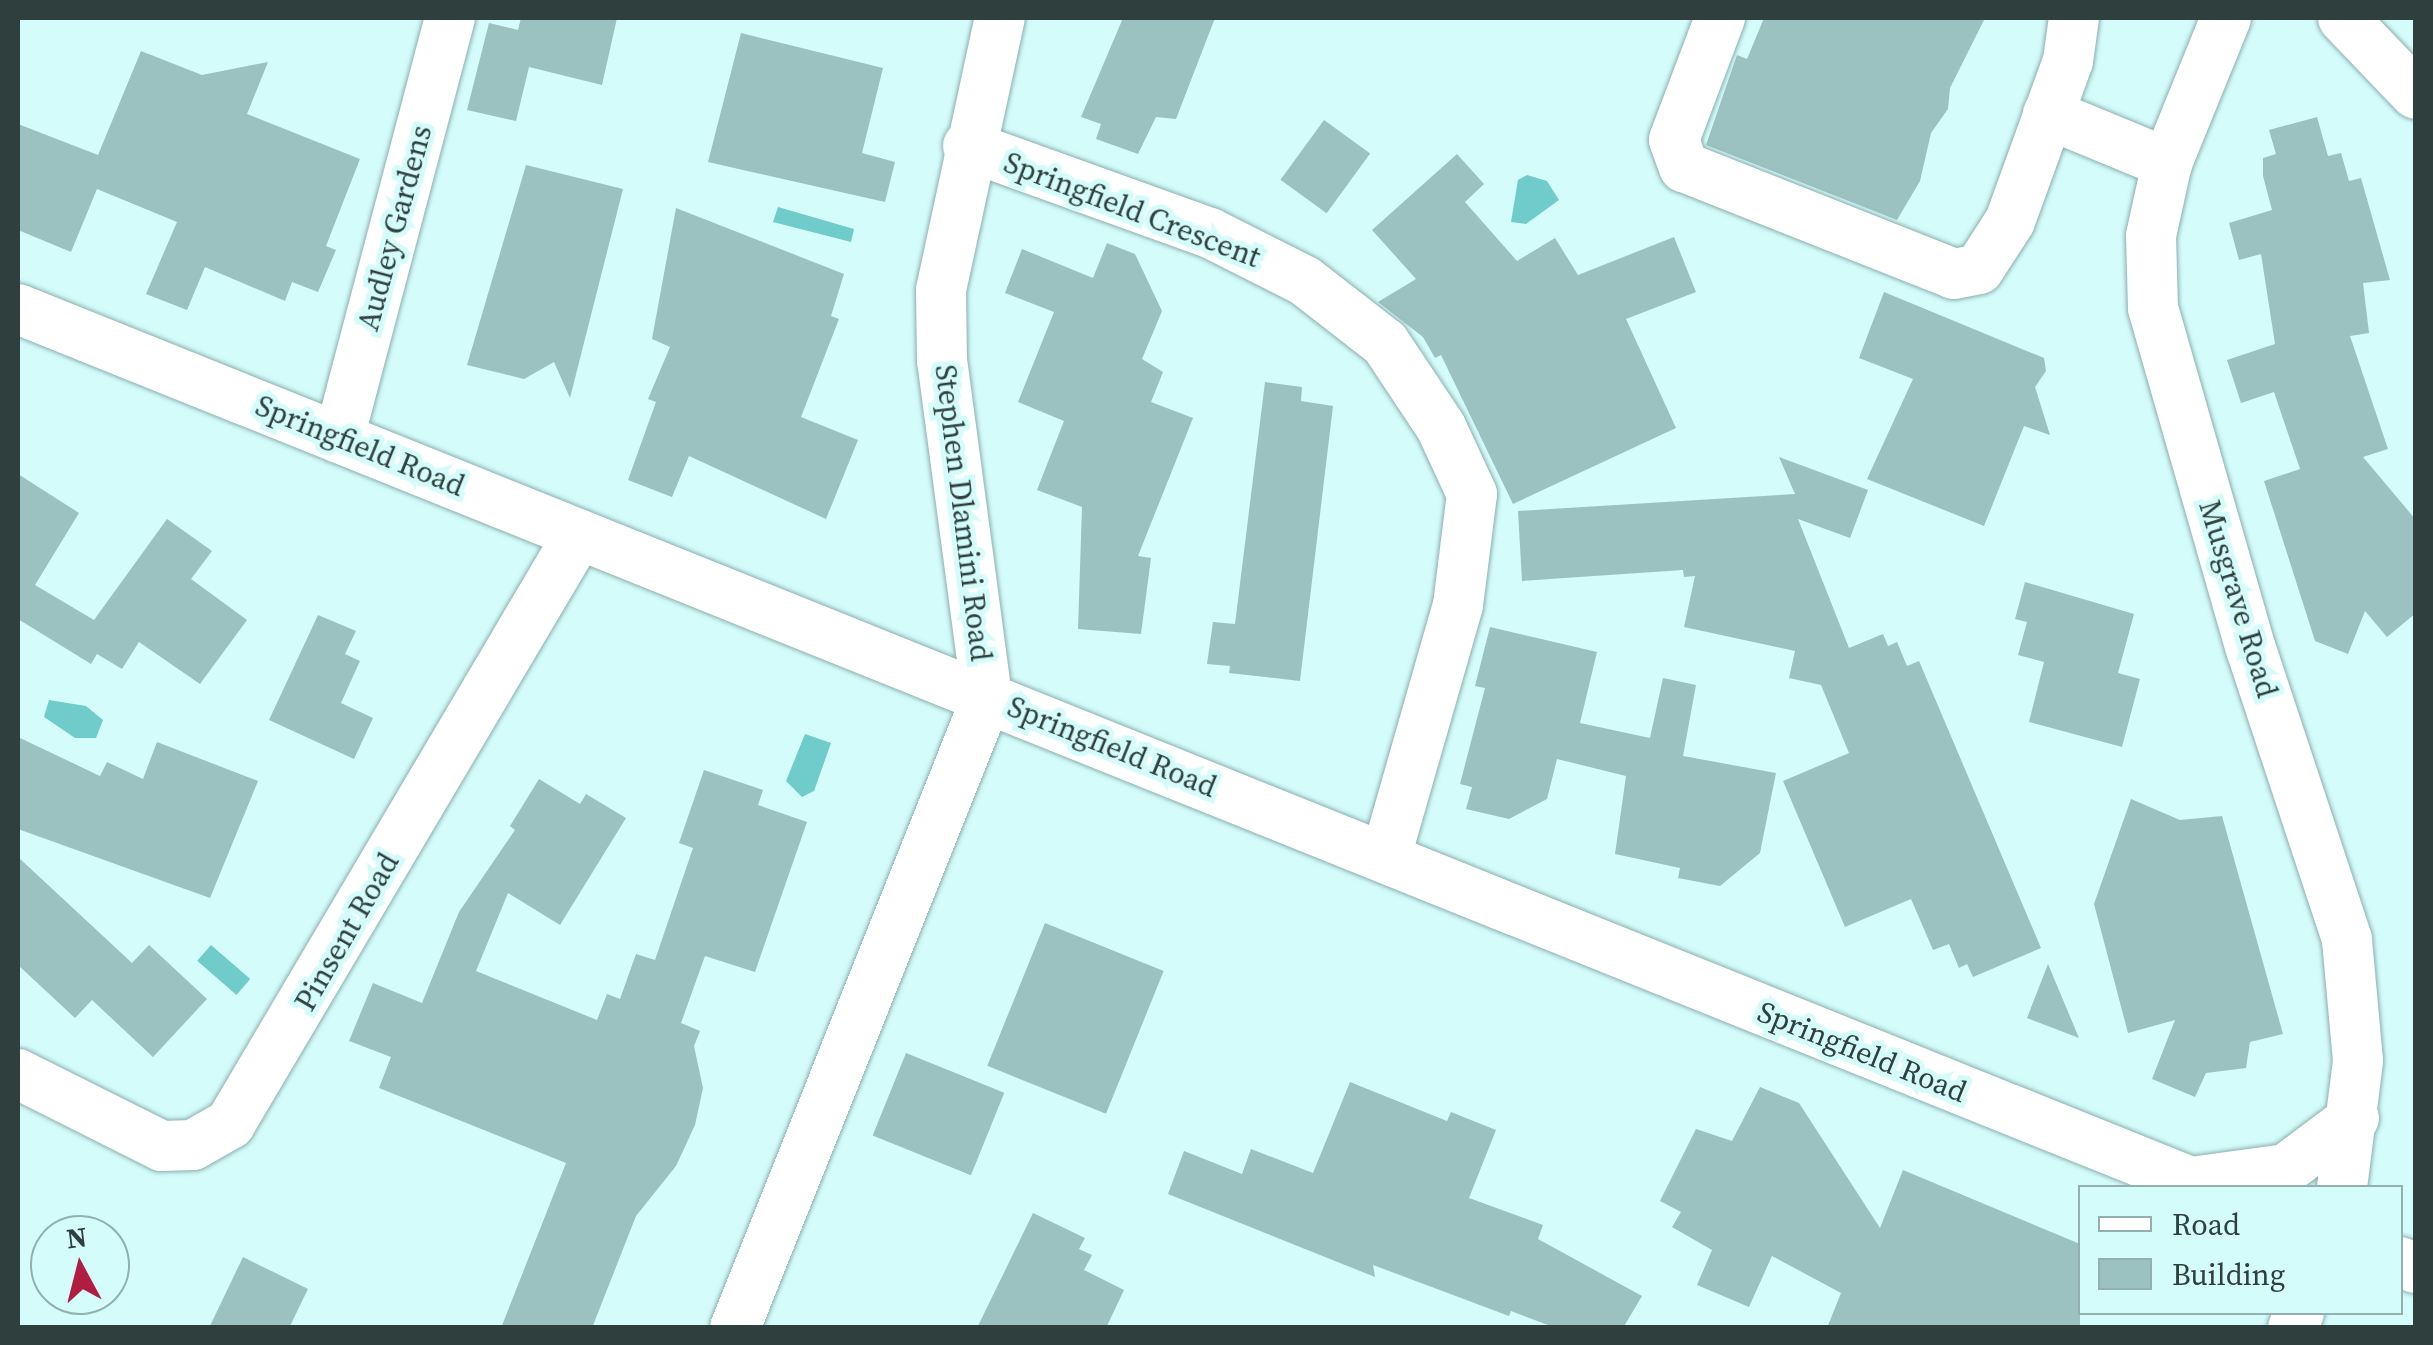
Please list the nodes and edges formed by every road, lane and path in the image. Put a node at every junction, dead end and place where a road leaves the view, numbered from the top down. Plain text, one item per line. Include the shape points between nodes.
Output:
1 (450, 18) edge
2 (1000, 18) edge
3 (1720, 18) edge
4 (2074, 18) edge
5 (2226, 18) edge
6 (2342, 18) edge
7 (2416, 94) edge
8 (2048, 114) junction
9 (968, 146) junction
10 (2167, 163) junction
11 (18, 309) edge
12 (340, 438) junction
13 (579, 534) junction
14 (987, 697) junction
15 (1386, 856) junction
16 (18, 1074) edge
17 (2354, 1118) junction
18 (2198, 1185) edge
19 (2343, 1185) edge
20 (736, 1328) edge

1 - 12 street, Audley Gardens
2 - 9 street, Stephen Dlamini Road
3 - 8 street via 1674,140 1684,167 1954,274 1979,269 1995,252
4 - 8 street via 2068,62
5 - 10 street, Musgrave Road
6 - 7 street
8 - 10 street
9 - 14 street, Stephen Dlamini Road via 942,290 942,361
9 - 15 street, Springfield Crescent via 1210,233 1305,281 1385,343 1441,427 1472,494 1458,606
10 - 17 street, Musgrave Road via 2151,236 2153,308 2251,649 2348,940 2358,1062
11 - 12 street, Springfield Road
12 - 13 street, Springfield Road
13 - 14 street, Springfield Road
13 - 16 street, Pinsent Road via 230,1124 193,1145 162,1146
14 - 15 street, Springfield Road
14 - 20 street, Stephen Dlamini Road
15 - 18 street, Springfield Road
17 - 18 street via 2286,1169
17 - 19 street, Musgrave Road

